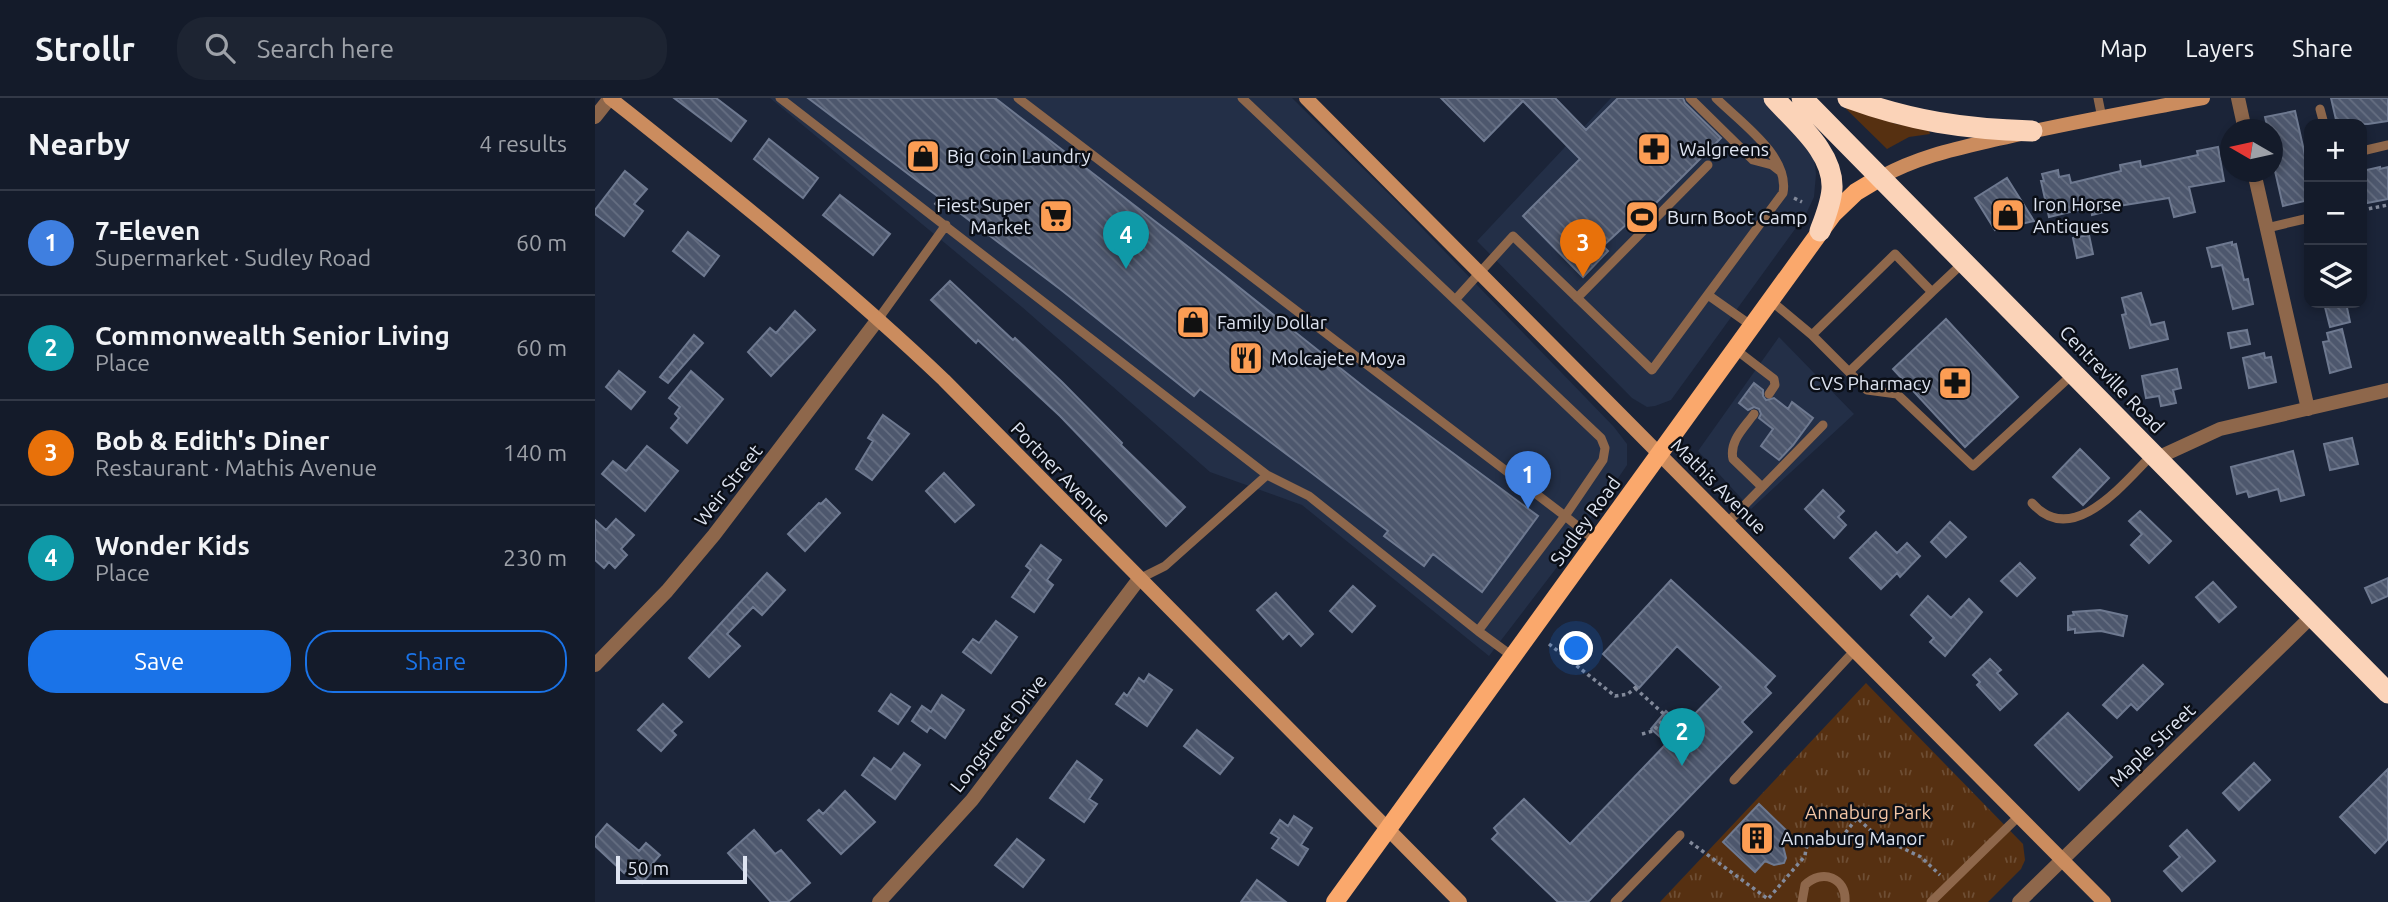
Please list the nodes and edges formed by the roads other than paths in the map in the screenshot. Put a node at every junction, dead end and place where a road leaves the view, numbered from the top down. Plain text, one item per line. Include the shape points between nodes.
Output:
1 (610, 98) edge
2 (781, 98) edge
3 (1018, 98) edge
4 (1306, 98) edge
5 (1690, 98) edge
6 (1716, 98) edge
7 (1774, 98) edge
8 (1802, 98) edge
9 (1847, 98) edge
10 (2098, 98) edge
11 (2203, 98) edge
12 (2238, 98) edge
13 (1246, 99) edge
14 (2320, 108) dead end
15 (595, 117) edge
16 (2102, 118) junction
17 (2243, 119) edge
18 (2323, 119) edge
19 (2032, 131) junction
20 (2388, 145) edge
21 (2367, 150) edge
22 (1708, 165) dead end
23 (1784, 177) junction
24 (1881, 177) junction
25 (2256, 182) edge
26 (2304, 219) edge
27 (946, 225) junction
28 (2267, 228) junction
29 (1820, 231) junction
30 (1965, 261) junction
31 (1479, 272) junction
32 (1932, 292) junction
33 (1708, 295) junction
34 (1577, 298) junction
35 (1455, 300) junction
36 (1770, 300) junction
37 (879, 318) junction
38 (1752, 326) junction
39 (1812, 335) junction
40 (1735, 349) junction
41 (1849, 372) junction
42 (2074, 373) junction
43 (2388, 390) edge
44 (1769, 394) dead end
45 (2308, 409) junction
46 (1754, 414) dead end
47 (1823, 425) dead end
48 (1660, 453) junction
49 (2155, 456) junction
50 (1267, 475) junction
51 (1762, 487) junction
52 (2032, 503) dead end
53 (1565, 516) junction
54 (1728, 522) junction
55 (1596, 541) junction
56 (1139, 579) junction
57 (2312, 616) junction
58 (1478, 631) junction
59 (1855, 650) junction
60 (1513, 656) junction
61 (595, 665) edge
62 (2388, 693) edge
63 (1734, 780) dead end
64 (2020, 815) junction
65 (1387, 829) junction
66 (1680, 835) road end
67 (2063, 859) junction
68 (879, 902) edge
69 (1335, 902) edge
70 (1460, 902) edge
71 (1615, 902) edge
72 (1802, 902) edge
73 (1845, 902) edge
74 (1931, 902) edge
75 (2019, 902) edge
76 (2104, 902) edge

1 - 15 street
1 - 37 street, Portner Avenue
2 - 27 lane
3 - 53 lane
4 - 31 street, Mathis Avenue
5 - 23 lane via 1753,160 1772,165
6 - 23 lane via 1772,153
7 - 29 highway via 1815,144 1829,169 1832,195
8 - 24 highway, Centreville Road
9 - 19 highway via 1948,126
10 - 16 lane
11 - 16 street
12 - 17 street
13 - 35 lane
14 - 18 lane
16 - 19 street
19 - 24 street via 1919,159
20 - 21 lane
22 - 34 lane
23 - 33 lane via 1782,195
24 - 29 main road, Sudley Road via 1847,200
24 - 30 highway, Centreville Road
25 - 28 street
26 - 28 lane
27 - 37 lane
27 - 50 lane
28 - 45 street
29 - 36 main road, Sudley Road
30 - 32 lane
30 - 42 highway, Centreville Road
31 - 34 lane via 1513,236
31 - 35 lane
31 - 48 street, Mathis Avenue
32 - 39 lane via 1895,254
32 - 41 lane
33 - 34 lane via 1652,370
33 - 38 lane
35 - 53 lane via 1601,438 1603,460
36 - 38 main road, Sudley Road
36 - 39 lane
37 - 56 street, Portner Avenue
37 - 61 street, Weir Street via 714,536
38 - 40 main road, Sudley Road
39 - 41 lane
40 - 44 lane via 1774,379
40 - 48 main road, Sudley Road
41 - 42 lane via 1867,390 1898,394 1973,466
42 - 49 highway, Centreville Road
43 - 45 street
45 - 49 street via 2213,431
46 - 51 lane via 1736,438 1732,454
47 - 51 lane
48 - 54 street, Mathis Avenue
48 - 55 main road, Sudley Road
49 - 52 lane via 2111,496 2079,517 2045,516
49 - 57 highway, Centreville Road
50 - 56 lane via 1165,566
50 - 58 lane via 1309,496
51 - 54 lane
53 - 55 lane
53 - 58 lane
54 - 59 street, Mathis Avenue
55 - 60 main road, Sudley Road
56 - 65 street, Portner Avenue
56 - 68 street, Longstreet Drive via 972,800
57 - 62 highway, Centreville Road
57 - 67 street, Maple Street
58 - 60 lane
59 - 63 lane
59 - 64 street, Mathis Avenue
60 - 65 main road, Sudley Road
64 - 67 street, Mathis Avenue
64 - 74 lane
65 - 69 main road, Sudley Road
65 - 70 street, Portner Avenue
66 - 71 lane
67 - 75 street, Maple Street
67 - 76 street, Mathis Avenue
72 - 73 lane via 1805,885 1820,876 1838,881

